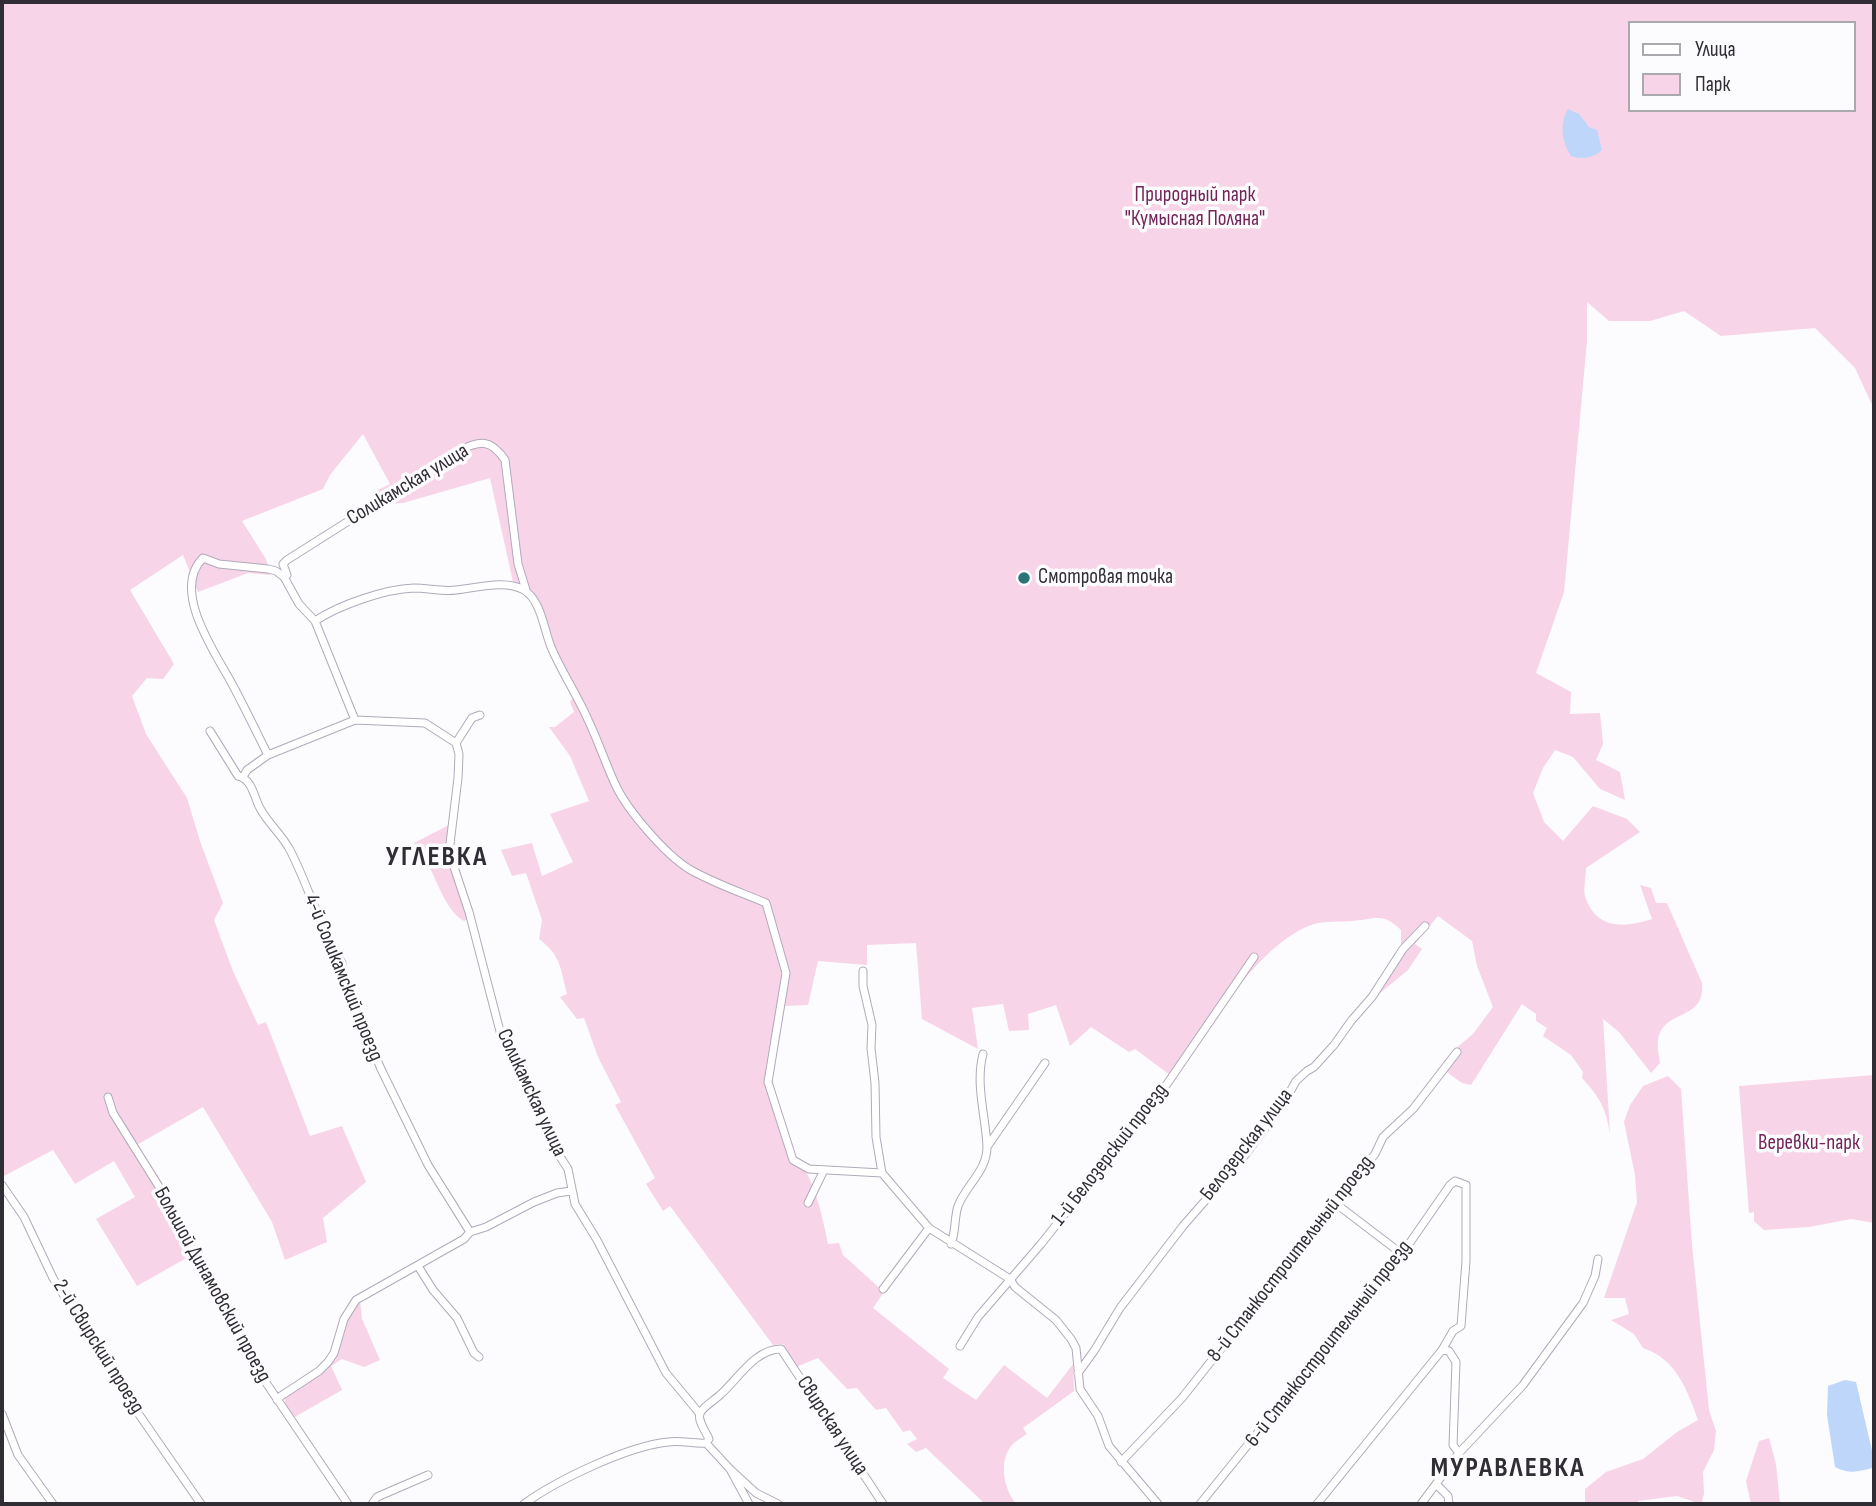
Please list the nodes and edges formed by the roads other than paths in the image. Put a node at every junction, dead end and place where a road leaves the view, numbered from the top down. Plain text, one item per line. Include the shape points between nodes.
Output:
1 (284, 577) junction
2 (526, 590) junction
3 (315, 621) junction
4 (480, 715) dead end
5 (355, 720) junction
6 (210, 731) dead end
7 (456, 743) junction
8 (268, 755) junction
9 (243, 777) junction
10 (1425, 926) dead end
11 (1254, 957) dead end
12 (863, 971) dead end
13 (1457, 1052) dead end
14 (983, 1054) dead end
15 (1045, 1063) dead end
16 (108, 1097) dead end
17 (987, 1147) junction
18 (824, 1170) junction
19 (883, 1173) junction
20 (2, 1185) edge
21 (571, 1191) junction
22 (808, 1203) dead end
23 (1335, 1203) junction
24 (929, 1228) junction
25 (470, 1232) junction
26 (950, 1244) junction
27 (1402, 1254) junction
28 (1598, 1259) dead end
29 (418, 1266) junction
30 (1010, 1279) junction
31 (883, 1289) dead end
32 (960, 1346) dead end
33 (1442, 1350) junction
34 (479, 1357) dead end
35 (1078, 1373) junction
36 (277, 1401) junction
37 (2, 1414) edge
38 (700, 1414) junction
39 (706, 1443) junction
40 (1459, 1453) junction
41 (1121, 1462) junction
42 (730, 1469) junction
43 (428, 1475) dead end
44 (1437, 1485) junction
45 (53, 1504) edge
46 (201, 1504) edge
47 (348, 1504) edge
48 (372, 1504) edge
49 (524, 1504) edge
50 (749, 1504) edge
51 (778, 1504) edge
52 (883, 1504) edge
53 (1158, 1504) edge
54 (1200, 1504) edge
55 (1317, 1504) edge
56 (1421, 1504) edge
57 (1450, 1504) edge

1 - 2 street, Соликамская улица via 282,564 287,560 379,499 459,451 481,443 499,450 505,460 518,564
1 - 3 street
1 - 8 street via 268,569 203,558 191,574 202,633
2 - 3 street via 511,586 452,591 411,588 335,609
2 - 18 street, Соликамская улица via 617,788 653,837 686,867 766,903 786,973 768,1082 793,1160 809,1169
3 - 5 street
4 - 7 street via 472,718
5 - 7 street via 425,723
5 - 8 street
6 - 9 street, 4-й Соликамский проезд
7 - 21 street, Соликамская улица via 458,779 449,852 501,1035 568,1169
8 - 9 street
9 - 25 street, 4-й Соликамский проезд via 290,851 342,963 344,982 381,1069 428,1165
10 - 35 street, Белозерская улица via 1403,949 1334,1045 1296,1081 1245,1156 1183,1226 1120,1308
11 - 30 street, 1-й Белозерский проезд via 1167,1084
12 - 19 street via 872,1025 876,1137
13 - 23 street, 8-й Станкостроительный проезд via 1383,1138
14 - 17 street via 980,1068
15 - 17 street
16 - 36 street, Большой Динамовский проезд via 246,1353
17 - 26 street via 982,1170 958,1208
18 - 19 street
18 - 22 street
19 - 24 street
20 - 46 street, 2-й Свирский проезд via 120,1387
21 - 25 street via 556,1192
21 - 38 street, Соликамская улица via 666,1373
23 - 27 street
23 - 41 street, 8-й Станкостроительный проезд via 1182,1398
24 - 26 street
24 - 31 street
25 - 29 street
26 - 30 street
27 - 33 street, 6-й Станкостроительный проезд via 1455,1181 1466,1185 1461,1326
27 - 54 street, 6-й Станкостроительный проезд
28 - 40 street via 1583,1303 1523,1385
29 - 34 street
29 - 36 street via 356,1300 328,1362
30 - 32 street, 1-й Белозерский проезд
30 - 35 street via 1071,1339
33 - 40 street via 1449,1351 1456,1362 1453,1445
33 - 55 street
35 - 41 street via 1080,1389
36 - 47 street, Большой Динамовский проезд
37 - 45 street via 18,1455
38 - 39 street via 709,1438
38 - 52 street, Свирская улица via 753,1363 769,1351 781,1349
39 - 42 street
39 - 49 street via 664,1442 607,1459
40 - 44 street
41 - 53 street
42 - 50 street
42 - 51 street via 756,1493
43 - 48 street via 377,1497
44 - 56 street
44 - 57 street

